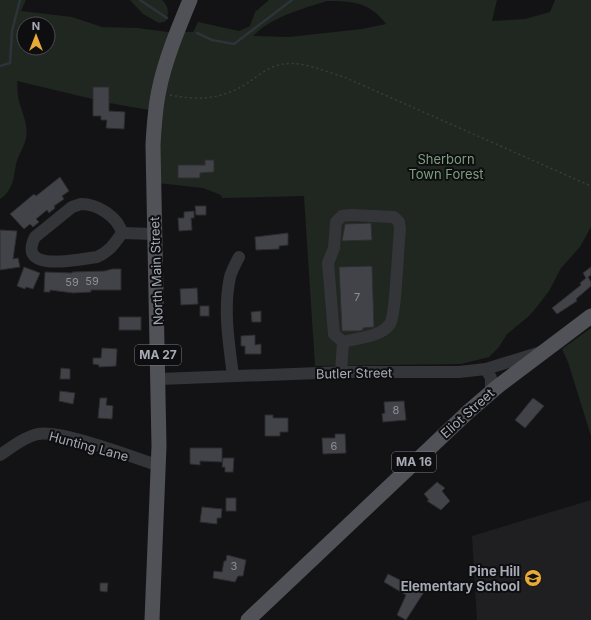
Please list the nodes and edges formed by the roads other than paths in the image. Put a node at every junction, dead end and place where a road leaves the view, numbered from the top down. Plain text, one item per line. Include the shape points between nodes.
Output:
1 (190, 0) edge
2 (122, 233) junction
3 (154, 234) junction
4 (239, 257) dead end
5 (591, 316) edge
6 (343, 342) junction
7 (546, 350) junction
8 (486, 369) junction
9 (341, 373) junction
10 (233, 376) junction
11 (159, 380) junction
12 (491, 392) junction
13 (0, 455) edge
14 (159, 466) junction
15 (152, 620) edge
16 (248, 620) edge

1 - 3 main road, North Main Street / MA 27 via 174,40 159,91 153,146
2 - 2 street via 120,225 111,216 88,204 81,204 72,207 35,237 31,244 32,252 45,263 98,257 105,254
2 - 3 street
3 - 11 main road, North Main Street / MA 27
4 - 10 street via 230,276 228,296 227,328
5 - 7 main road, Eliot Street / MA 16
6 - 6 street via 380,332 391,323 400,229 399,222 394,217 351,215 342,216 336,222 334,248 328,263 334,334
6 - 9 street
7 - 8 street, Butler Street
7 - 12 main road, Eliot Street / MA 16
8 - 9 street, Butler Street via 459,372
8 - 12 street via 491,378
9 - 10 street, Butler Street
10 - 11 street, Butler Street
11 - 14 main road, North Main Street / MA 27
12 - 16 main road, Eliot Street / MA 16
13 - 14 street, Hunting Lane via 26,438 50,434
14 - 15 main road, North Main Street / MA 27

